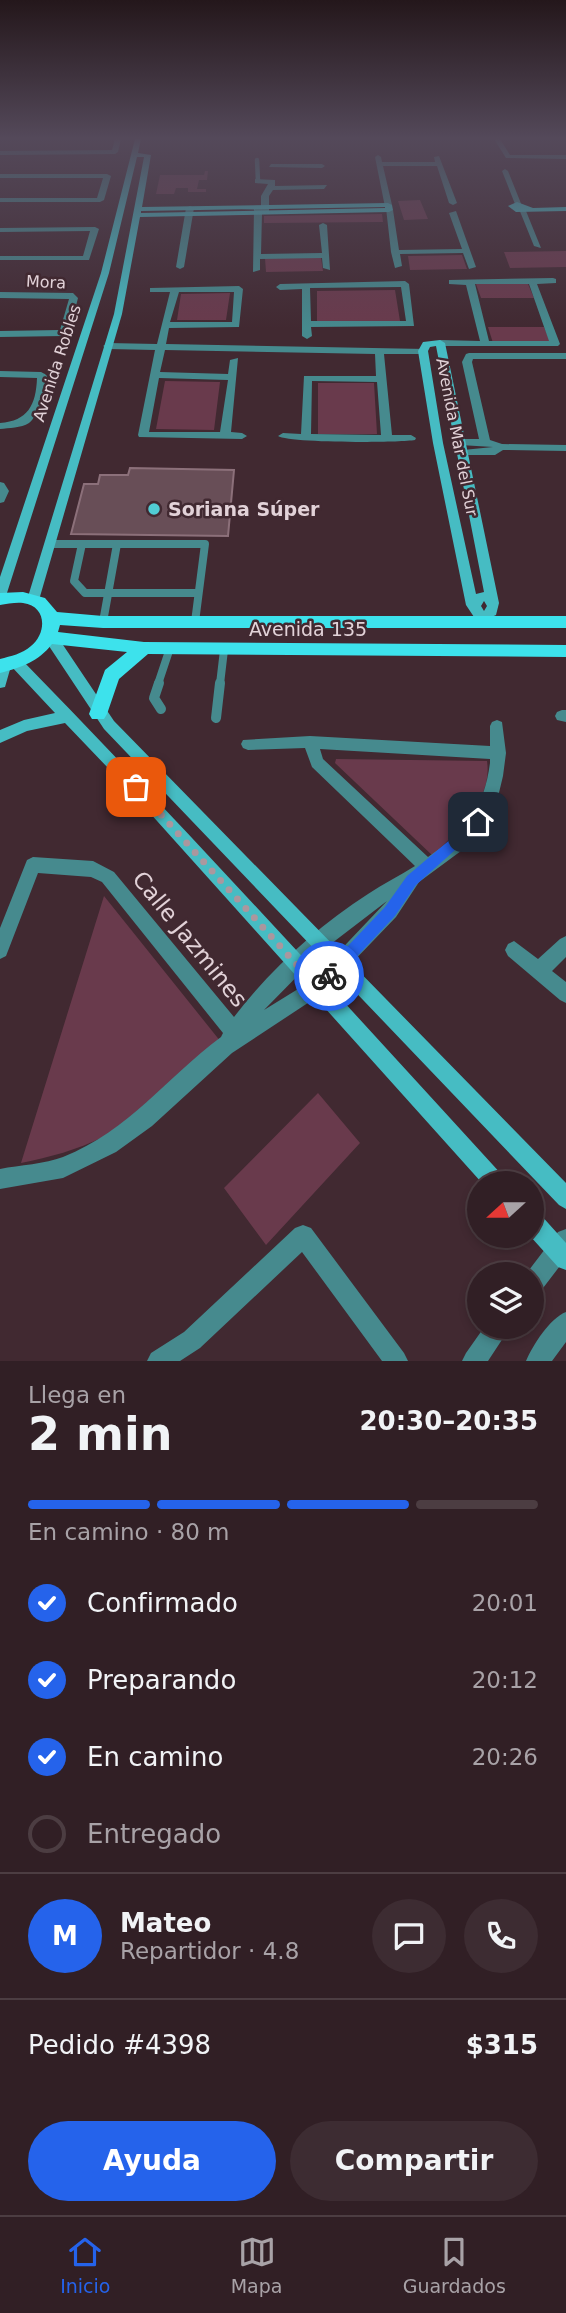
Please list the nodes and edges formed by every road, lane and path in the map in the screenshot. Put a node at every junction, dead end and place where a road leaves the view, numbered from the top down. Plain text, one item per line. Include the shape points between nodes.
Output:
1 (122, 203) edge
2 (141, 203) edge
3 (263, 203) edge
4 (387, 203) edge
5 (451, 203) edge
6 (521, 203) edge
7 (566, 207) edge
8 (388, 208) junction
9 (524, 208) junction
10 (262, 210) junction
11 (189, 211) junction
12 (140, 212) junction
13 (323, 225) dead end
14 (0, 230) edge
15 (538, 246) dead end
16 (467, 251) junction
17 (395, 252) junction
18 (326, 255) junction
19 (256, 257) junction
20 (0, 258) edge
21 (398, 266) dead end
22 (180, 267) dead end
23 (472, 267) dead end
24 (327, 268) dead end
25 (256, 270) dead end
26 (532, 281) junction
27 (553, 281) dead end
28 (452, 282) dead end
29 (470, 282) junction
30 (306, 286) junction
31 (279, 287) dead end
32 (153, 290) dead end
33 (175, 290) junction
34 (0, 295) edge
35 (307, 324) junction
36 (411, 324) junction
37 (165, 325) junction
38 (236, 325) junction
39 (0, 334) edge
40 (307, 336) dead end
41 (235, 337) dead end
42 (440, 343) junction
43 (485, 344) junction
44 (108, 346) junction
45 (160, 347) junction
46 (379, 351) junction
47 (419, 351) junction
48 (566, 356) edge
49 (235, 360) dead end
50 (307, 365) dead end
51 (0, 374) edge
52 (155, 374) junction
53 (233, 377) junction
54 (307, 377) junction
55 (383, 379) junction
56 (0, 426) edge
57 (225, 435) junction
58 (242, 436) dead end
59 (283, 436) dead end
60 (306, 437) junction
61 (387, 438) junction
62 (411, 438) dead end
63 (485, 442) junction
64 (499, 447) junction
65 (566, 449) edge
66 (462, 451) junction
67 (441, 458) junction
68 (0, 486) edge
69 (0, 499) edge
70 (49, 544) junction
71 (82, 544) junction
72 (117, 544) junction
73 (109, 592) junction
74 (198, 593) junction
75 (0, 597) edge
76 (33, 600) junction
77 (475, 612) junction
78 (495, 612) junction
79 (52, 618) junction
80 (103, 622) junction
81 (174, 622) junction
82 (195, 622) junction
83 (566, 622) edge
84 (50, 637) junction
85 (144, 648) junction
86 (170, 648) junction
87 (224, 650) junction
88 (483, 650) junction
89 (504, 650) junction
90 (566, 650) edge
91 (5, 669) edge
92 (161, 709) dead end
93 (69, 716) junction
94 (103, 719) junction
95 (216, 719) dead end
96 (496, 726) dead end
97 (0, 737) edge
98 (90, 738) junction
99 (310, 742) junction
100 (248, 744) dead end
101 (132, 748) junction
102 (499, 752) junction
103 (113, 763) junction
104 (427, 867) junction
105 (411, 880) junction
106 (318, 943) junction
107 (566, 945) edge
108 (0, 950) edge
109 (514, 950) dead end
110 (297, 964) junction
111 (341, 965) junction
112 (539, 971) junction
113 (317, 987) junction
114 (566, 994) edge
115 (232, 1039) junction
116 (485, 1171) edge
117 (0, 1179) edge
118 (566, 1198) edge
119 (544, 1233) edge
120 (563, 1250) edge
121 (544, 1271) edge
122 (566, 1323) edge
123 (490, 1339) edge
124 (159, 1361) edge
125 (396, 1361) edge
126 (474, 1361) edge
127 (538, 1361) edge

1 - 75 street, Avenida Robles via 105,273
2 - 12 street
3 - 10 street
4 - 8 street
5 - 16 street
6 - 9 street
7 - 9 street
8 - 10 street
8 - 17 street
9 - 15 street
10 - 11 street
10 - 19 street
11 - 12 street
11 - 22 street
12 - 44 street
13 - 18 street
14 - 20 street via 95,229 86,258
16 - 17 street
16 - 23 street
17 - 21 street
18 - 19 street
18 - 24 street
19 - 25 street
26 - 27 street
26 - 29 street
26 - 43 street via 555,344
28 - 29 street
29 - 43 street
30 - 31 street
30 - 35 street
30 - 36 street via 404,282
32 - 33 street
33 - 37 street
33 - 38 street via 240,285
34 - 39 street, Mora via 74,298 64,333
35 - 36 street
35 - 40 street
36 - 47 street
37 - 38 street
37 - 45 street
38 - 41 street
42 - 43 street
42 - 47 street, Avenida Mar del Sur via 426,344
42 - 66 street, Avenida Mar del Sur
44 - 45 street
44 - 70 street
45 - 46 street
45 - 52 street
46 - 47 street
46 - 55 street
47 - 67 street, Avenida Mar del Sur
48 - 63 street via 469,356
49 - 53 street
50 - 54 street
51 - 56 street via 41,375 43,380 29,421 22,426
52 - 53 street
52 - 57 street via 144,435
53 - 57 street
54 - 55 street
54 - 60 street
55 - 61 street
57 - 58 street
59 - 60 street
60 - 61 street
61 - 62 street
63 - 64 street
63 - 66 street
64 - 65 street
64 - 66 street via 495,452
66 - 67 street
66 - 78 street, Avenida Mar del Sur
67 - 77 street, Avenida Mar del Sur
68 - 69 street
70 - 71 lane
70 - 76 street
71 - 72 lane
71 - 73 lane via 74,581 85,593
72 - 73 lane
72 - 74 lane via 205,544
73 - 74 lane
73 - 80 lane
74 - 82 lane
75 - 76 main road
76 - 79 main road via 46,607
77 - 78 main road, Avenida 135
77 - 78 street via 481,598
77 - 82 main road, Avenida 135 via 441,622
77 - 88 main road
78 - 83 main road, Avenida 135 via 523,622
78 - 89 main road
79 - 80 main road, Avenida 135
79 - 84 main road
80 - 81 main road, Avenida 135
81 - 82 main road, Avenida 135
81 - 86 main road
84 - 85 main road, Avenida 135
84 - 91 main road via 39,650
84 - 94 street
85 - 86 main road, Avenida 135
85 - 94 main road via 111,675
86 - 87 main road, Avenida 135
86 - 92 lane via 154,698
87 - 88 main road, Avenida 135
87 - 95 lane
88 - 89 main road, Avenida 135
89 - 90 main road, Avenida 135
91 - 93 street
93 - 97 street via 24,726
93 - 98 street
94 - 98 street
94 - 101 street
96 - 102 street
98 - 103 street
99 - 100 street
99 - 102 street
99 - 104 street via 317,763
101 - 103 street
101 - 106 street
102 - 104 street via 491,795 478,822
103 - 110 street
104 - 105 street
105 - 106 street, Calle Jazmines via 376,899
105 - 111 street, Calle Jazmines
106 - 110 street, Calle Jazmines
106 - 111 street
107 - 112 street
108 - 115 street, Calle Jazmines via 33,865 93,869 108,877
109 - 112 street
110 - 113 street
110 - 115 street, Calle Jazmines
111 - 113 street, Calle Jazmines
111 - 118 street
112 - 114 street
113 - 115 street, Calle Jazmines
113 - 116 street
115 - 117 street, Calle Jazmines via 145,1119 108,1145 63,1168
119 - 120 street
120 - 121 street
122 - 127 street
123 - 126 street
124 - 125 street via 192,1340 303,1236

